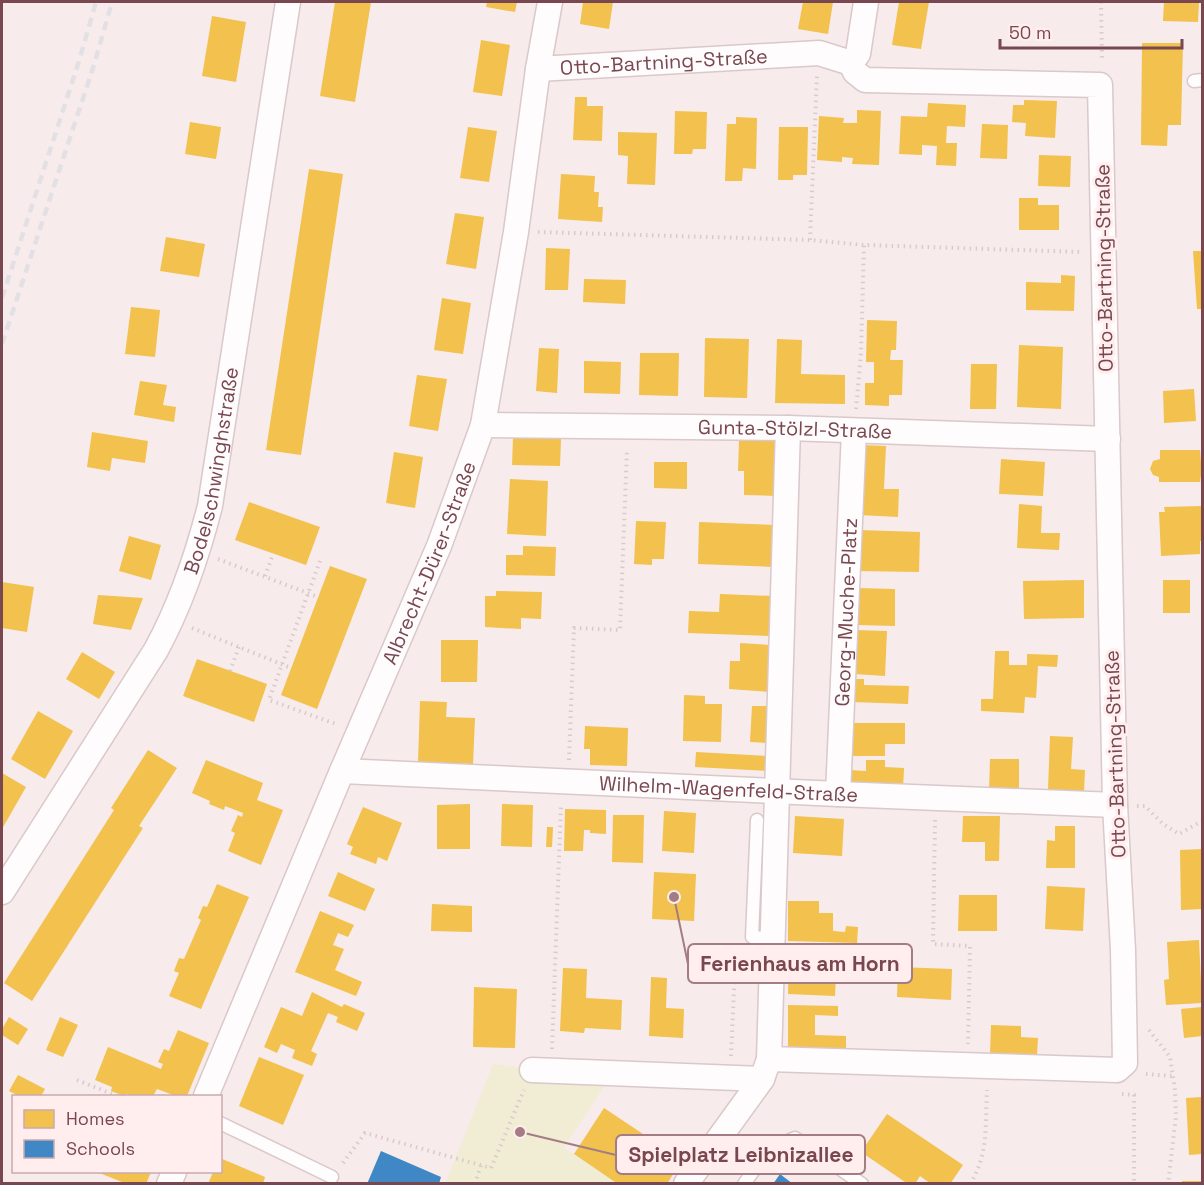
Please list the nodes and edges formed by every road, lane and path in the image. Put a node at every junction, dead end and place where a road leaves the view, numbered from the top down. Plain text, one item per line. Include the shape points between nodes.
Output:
1 (288, 2) edge
2 (550, 2) edge
3 (866, 2) edge
4 (1101, 2) edge
5 (819, 53) junction
6 (851, 63) junction
7 (538, 69) junction
8 (1100, 85) junction
9 (516, 232) junction
10 (810, 240) junction
11 (864, 245) junction
12 (1104, 253) junction
13 (483, 425) junction
14 (628, 427) junction
15 (788, 428) junction
16 (854, 430) junction
17 (1108, 439) junction
18 (273, 554) dead end
19 (218, 559) dead end
20 (320, 561) dead end
21 (265, 576) junction
22 (309, 592) junction
23 (318, 597) dead end
24 (191, 627) dead end
25 (239, 647) junction
26 (282, 663) junction
27 (291, 668) dead end
28 (230, 671) dead end
29 (358, 732) junction
30 (342, 771) junction
31 (565, 781) junction
32 (778, 791) junction
33 (838, 795) junction
34 (936, 798) junction
35 (1115, 805) junction
36 (757, 820) dead end
37 (1203, 821) edge
38 (2, 892) edge
39 (772, 938) junction
40 (1148, 1020) dead end
41 (967, 1065) junction
42 (765, 1069) junction
43 (542, 1071) junction
44 (76, 1080) dead end
45 (977, 1089) dead end
46 (987, 1089) junction
47 (998, 1090) dead end
48 (1112, 1094) dead end
49 (114, 1095) edge
50 (206, 1095) edge
51 (222, 1124) edge
52 (481, 1165) junction
53 (332, 1177) joint
54 (475, 1184) edge
55 (686, 1184) edge
56 (744, 1184) edge
57 (862, 1184) edge
58 (970, 1184) edge
59 (1134, 1184) edge
60 (1168, 1184) edge

1 - 38 street, Bodelschwinghstraße via 210,506 199,552 173,619 156,650
2 - 7 street, Albrecht-Dürer-Straße
3 - 6 street via 858,54
4 - 8 path
5 - 6 street
5 - 7 street, Otto-Bartning-Straße
5 - 10 path
6 - 8 street via 865,80
7 - 9 street, Albrecht-Dürer-Straße
8 - 12 street, Otto-Bartning-Straße
9 - 10 path
9 - 13 street, Albrecht-Dürer-Straße
10 - 11 path
11 - 12 path
11 - 16 path
12 - 17 street, Otto-Bartning-Straße
13 - 14 street, Gunta-Stölzl-Straße
13 - 29 street, Albrecht-Dürer-Straße via 439,546
14 - 15 street, Gunta-Stölzl-Straße
14 - 31 path via 620,630 574,628
15 - 16 street, Gunta-Stölzl-Straße
15 - 32 street
16 - 17 street, Gunta-Stölzl-Straße
16 - 33 street, Georg-Muche-Platz
17 - 35 street, Otto-Bartning-Straße
18 - 21 path
19 - 21 path
20 - 22 path
21 - 22 path
22 - 23 path
22 - 26 path
24 - 25 path
25 - 26 path
25 - 28 path
26 - 27 path
26 - 29 path via 269,699
29 - 30 street, Albrecht-Dürer-Straße
30 - 31 street, Wilhelm-Wagenfeld-Straße
30 - 50 street, Albrecht-Dürer-Straße
31 - 32 street, Wilhelm-Wagenfeld-Straße
31 - 43 path
32 - 33 street, Wilhelm-Wagenfeld-Straße
32 - 39 street
33 - 34 street, Wilhelm-Wagenfeld-Straße
34 - 35 street, Wilhelm-Wagenfeld-Straße
34 - 41 path via 933,944 970,946
35 - 37 path via 1145,806 1179,834
35 - 41 street, Otto-Bartning-Straße via 1125,1063 1117,1070
36 - 39 lane via 752,937
39 - 42 street
40 - 60 path via 1149,1030 1170,1057 1176,1116
41 - 42 street, Otto-Bartning-Straße
42 - 43 street, Otto-Bartning-Straße
42 - 55 street
43 - 52 path via 491,1168
44 - 49 path
45 - 46 path
46 - 47 path
46 - 58 path via 984,1156
48 - 59 path via 1134,1095
51 - 53 lane
52 - 53 path via 365,1133
52 - 54 path
56 - 57 lane via 769,1149 795,1138

